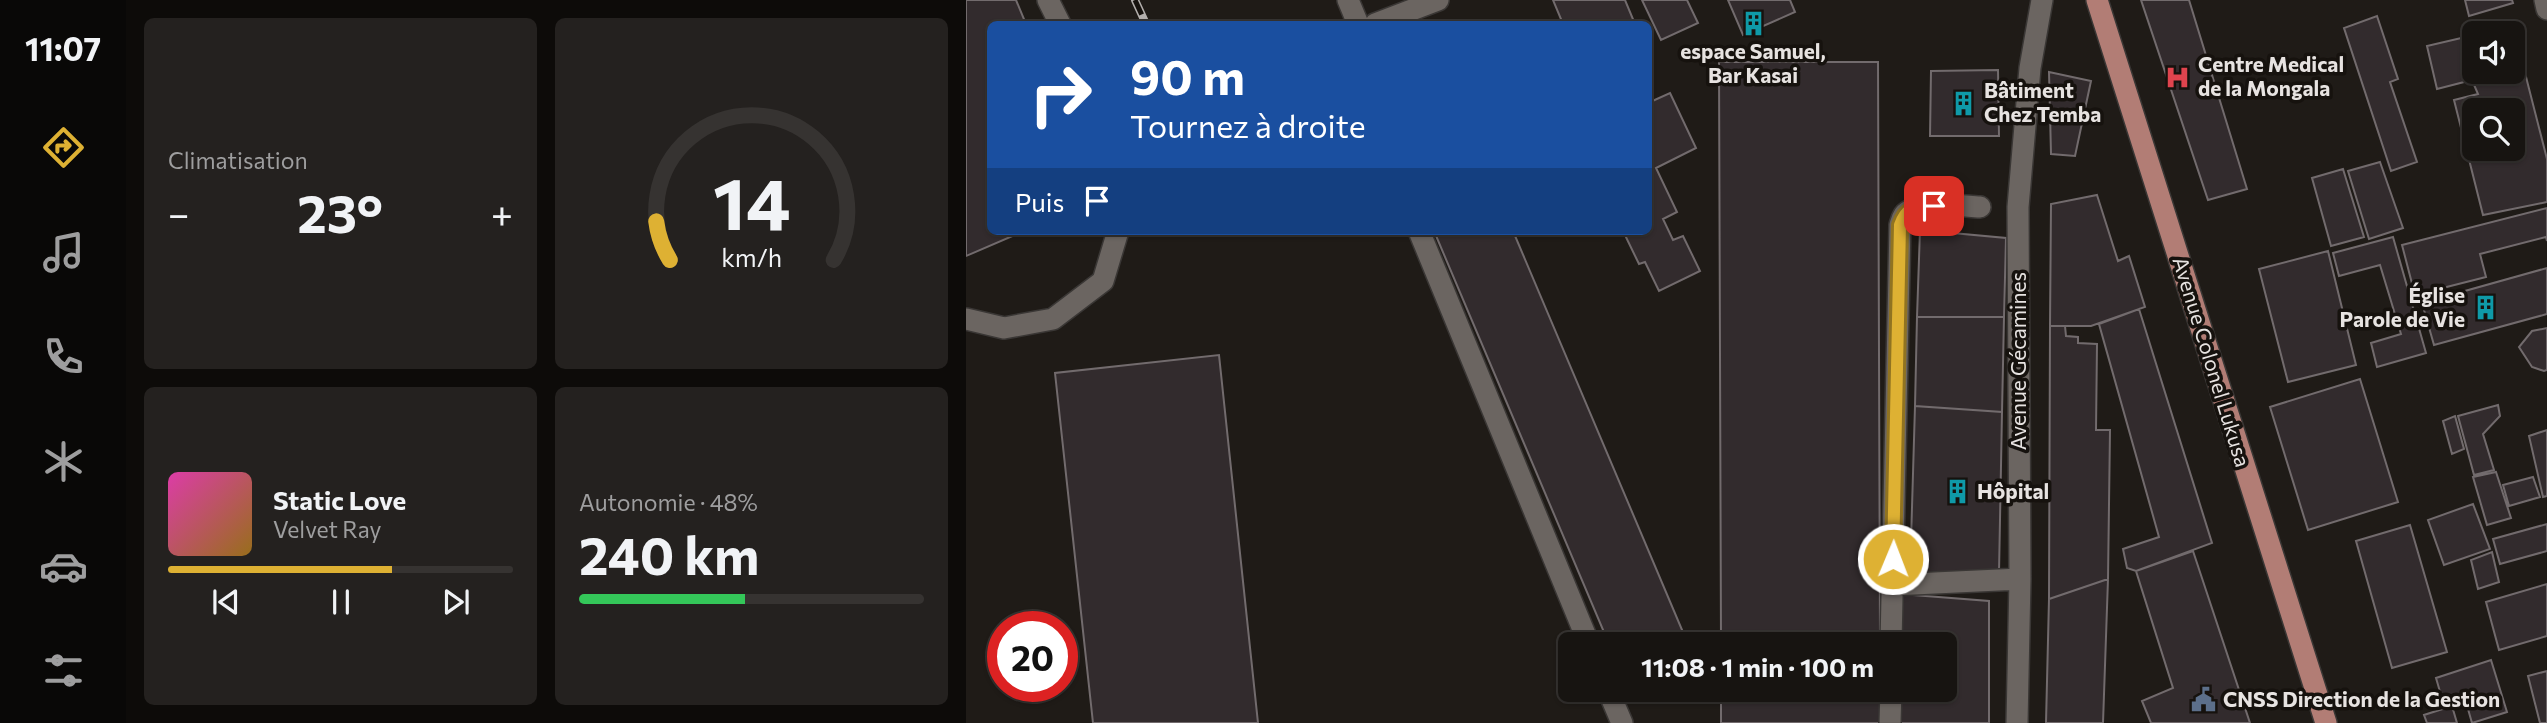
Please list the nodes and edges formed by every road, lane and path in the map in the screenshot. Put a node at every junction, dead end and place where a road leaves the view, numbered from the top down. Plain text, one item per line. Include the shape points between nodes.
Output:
1 (1048, 0) edge
2 (1348, 0) edge
3 (1438, 0) edge
4 (2042, 0) edge
5 (2097, 0) edge
6 (2545, 0) edge
7 (2547, 9) edge
8 (1058, 21) edge
9 (1357, 21) edge
10 (1383, 21) edge
11 (1980, 207) dead end
12 (1118, 235) edge
13 (1421, 235) edge
14 (966, 319) edge
15 (2020, 579) junction
16 (1892, 585) junction
17 (1584, 632) edge
18 (1891, 632) edge
19 (1613, 702) edge
20 (1891, 702) edge
21 (1622, 723) edge
22 (1890, 723) edge
23 (2017, 723) edge
24 (2326, 723) edge

1 - 8 street
2 - 9 street
3 - 10 street
4 - 15 street, Avenue Gécamines via 2030,68 2018,207
5 - 24 main road, Avenue Colonel Lukusa
6 - 7 street
11 - 16 street via 1912,209 1900,225
12 - 14 street via 1103,281 1053,319 1004,328
13 - 17 street
15 - 16 street
15 - 23 street, Avenue Gécamines
16 - 18 street
19 - 21 street
20 - 22 street

